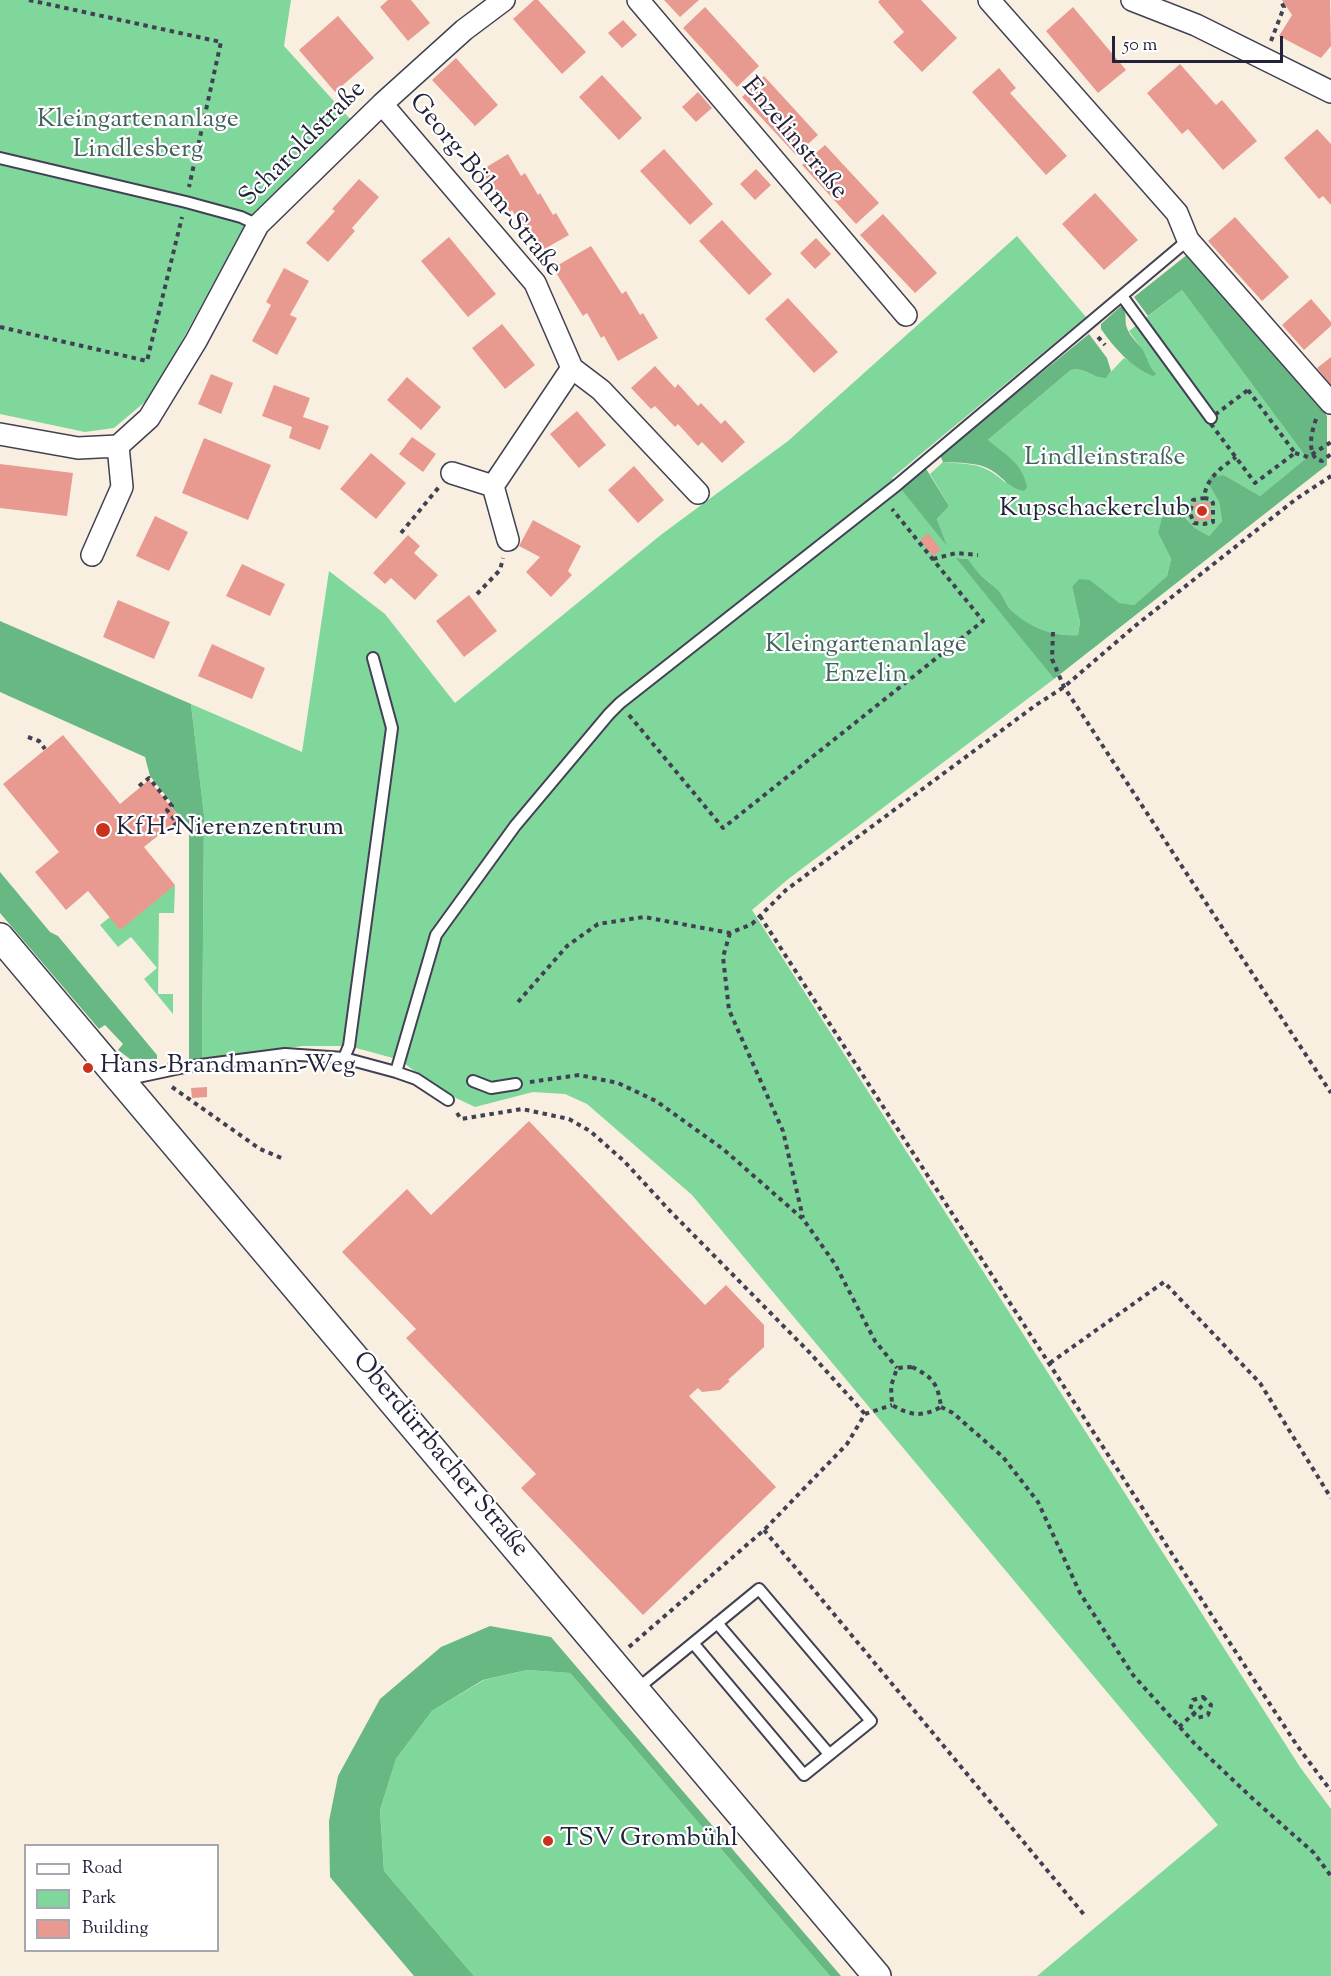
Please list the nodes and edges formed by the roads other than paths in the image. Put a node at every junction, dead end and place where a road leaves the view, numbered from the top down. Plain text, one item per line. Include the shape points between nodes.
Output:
1 (504, 0) edge
2 (638, 0) edge
3 (989, 0) edge
4 (1132, 0) edge
5 (1331, 92) edge
6 (382, 104) junction
7 (0, 158) edge
8 (258, 225) junction
9 (1188, 240) junction
10 (1122, 296) junction
11 (906, 315) dead end
12 (572, 368) junction
13 (1327, 408) edge
14 (1211, 418) road end
15 (0, 434) edge
16 (118, 446) junction
17 (452, 473) road end
18 (493, 486) junction
19 (698, 492) dead end
20 (508, 540) road end
21 (92, 555) dead end
22 (373, 658) dead end
23 (0, 937) edge
24 (344, 1058) junction
25 (396, 1072) junction
26 (122, 1081) junction
27 (473, 1081) dead end
28 (516, 1084) road end
29 (448, 1100) road end
30 (717, 1623) junction
31 (693, 1643) junction
32 (637, 1689) junction
33 (829, 1754) junction
34 (877, 1976) edge

1 - 6 street, Scharoldstraße via 464,30
2 - 11 street, Enzelinstraße
3 - 9 street via 1177,213
4 - 5 street via 1196,25
6 - 8 street, Scharoldstraße
6 - 12 street, Georg-Böhm-Straße via 535,283
7 - 8 lane via 186,202
8 - 16 street, Scharoldstraße via 196,341 149,418
9 - 10 lane
9 - 13 street
10 - 14 lane
10 - 25 lane via 882,496 620,703 515,826 436,935
12 - 18 street
12 - 19 street, Georg-Böhm-Straße via 601,390
15 - 16 street via 78,448
16 - 21 street via 122,487
17 - 18 street
18 - 20 street
22 - 24 lane via 392,728 349,1046
23 - 26 street, Oberdürrbacher Straße
24 - 25 lane
24 - 26 lane via 285,1054 185,1067
25 - 29 lane via 416,1079
26 - 32 street, Oberdürrbacher Straße
27 - 28 lane via 491,1088
30 - 31 lane
30 - 33 lane
30 - 33 lane via 759,1589 766,1597 871,1721
31 - 32 lane
31 - 33 lane via 804,1775
32 - 34 street, Oberdürrbacher Straße

